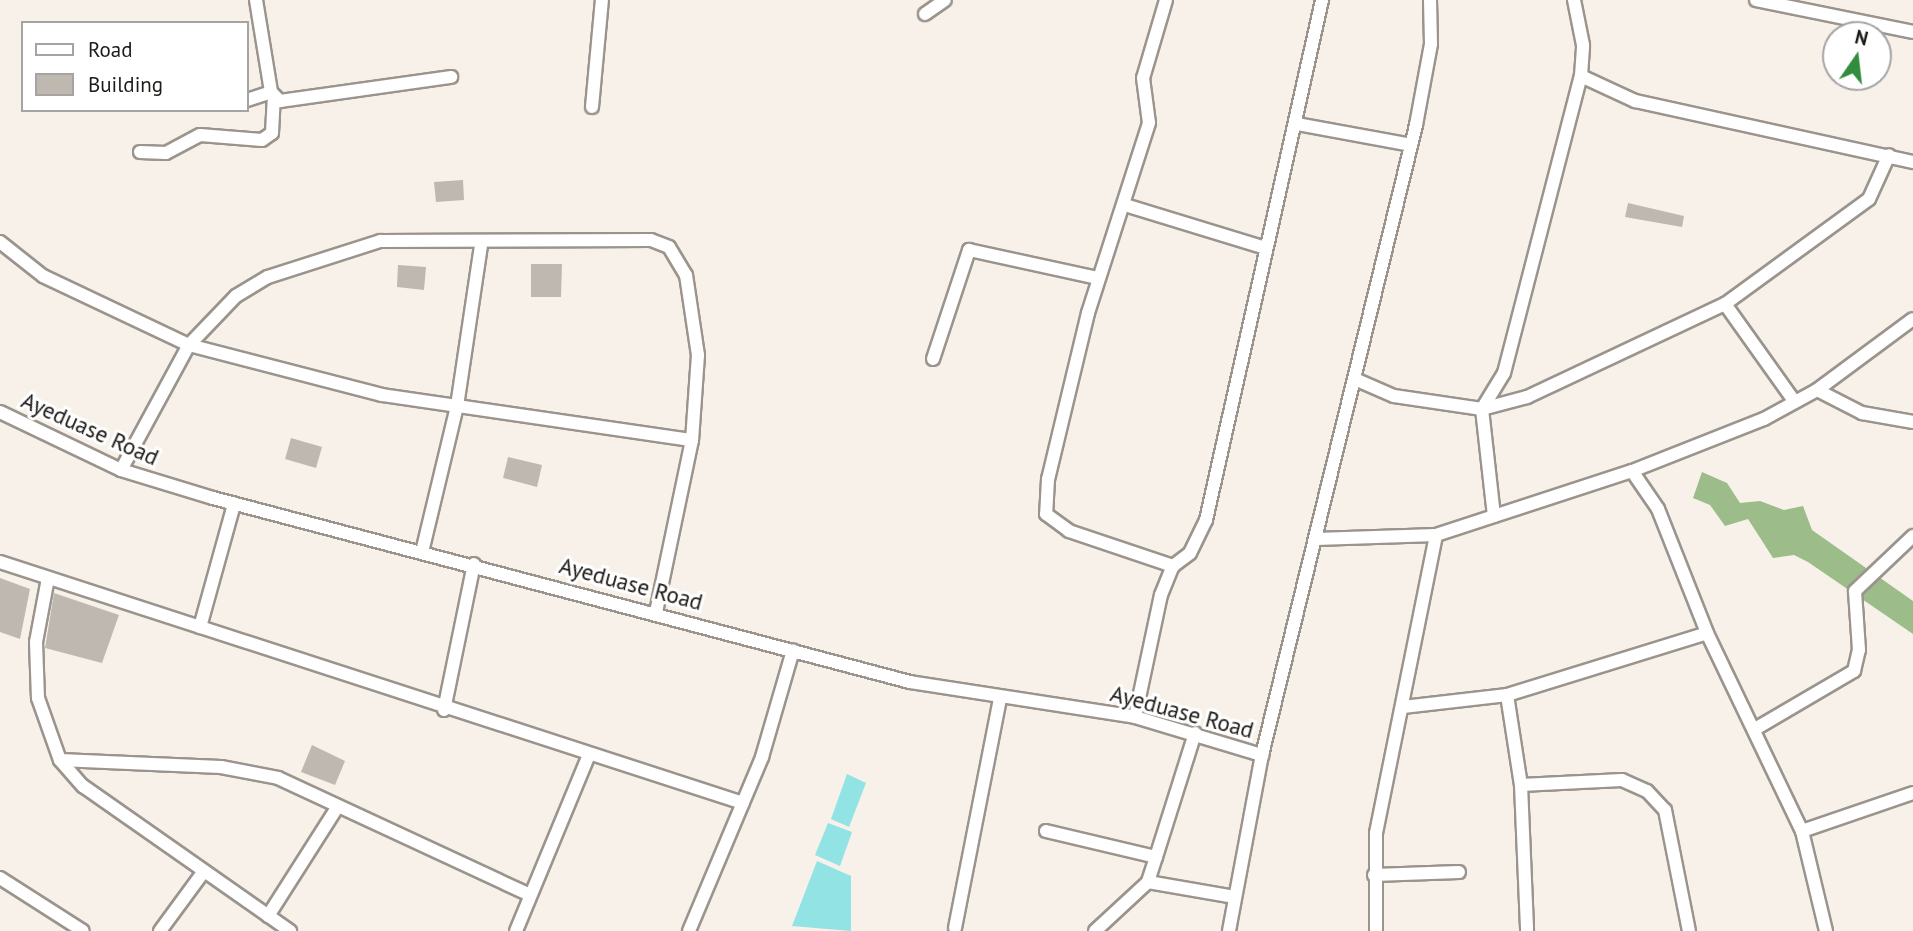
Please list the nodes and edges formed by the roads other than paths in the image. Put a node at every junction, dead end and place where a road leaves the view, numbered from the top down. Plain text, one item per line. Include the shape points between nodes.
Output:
1 (256, 0) edge
2 (602, 0) edge
3 (945, 0) edge
4 (1166, 0) edge
5 (1322, 0) edge
6 (1430, 0) edge
7 (1574, 0) edge
8 (1756, 0) edge
9 (925, 13) dead end
10 (1913, 32) edge
11 (1581, 76) junction
12 (451, 77) dead end
13 (273, 94) junction
14 (248, 100) edge
15 (592, 107) dead end
16 (1297, 124) junction
17 (1410, 145) junction
18 (140, 152) dead end
19 (1889, 155) junction
20 (1913, 162) edge
21 (1125, 205) junction
22 (0, 242) edge
23 (481, 245) junction
24 (1266, 248) junction
25 (1097, 278) junction
26 (1725, 304) junction
27 (1913, 319) edge
28 (189, 345) junction
29 (933, 359) dead end
30 (1357, 380) junction
31 (1817, 390) junction
32 (1795, 402) junction
33 (457, 406) junction
34 (1482, 409) junction
35 (0, 412) edge
36 (1913, 422) edge
37 (692, 440) junction
38 (121, 470) junction
39 (1632, 471) junction
40 (234, 504) junction
41 (1494, 516) junction
42 (1436, 535) junction
43 (1913, 536) edge
44 (1316, 539) junction
45 (422, 552) junction
46 (0, 562) edge
47 (474, 564) junction
48 (1172, 566) junction
49 (48, 578) junction
50 (656, 613) junction
51 (200, 626) junction
52 (1707, 634) junction
53 (793, 650) junction
54 (1507, 695) junction
55 (1000, 698) junction
56 (1403, 707) junction
57 (444, 710) junction
58 (1135, 717) junction
59 (1755, 729) junction
60 (1195, 733) junction
61 (1262, 755) junction
62 (588, 757) junction
63 (60, 760) junction
64 (1521, 785) junction
65 (1913, 793) edge
66 (743, 803) junction
67 (338, 806) junction
68 (1046, 831) dead end
69 (1802, 831) junction
70 (1156, 857) junction
71 (204, 871) junction
72 (1459, 872) dead end
73 (1374, 875) junction
74 (0, 878) edge
75 (1148, 882) junction
76 (530, 895) junction
77 (1235, 897) junction
78 (268, 916) junction
79 (955, 928) dead end
80 (83, 931) edge
81 (160, 931) edge
82 (290, 931) edge
83 (516, 931) edge
84 (689, 931) edge
85 (1095, 931) edge
86 (1229, 931) edge
87 (1376, 931) edge
88 (1527, 931) edge
89 (1689, 931) edge
90 (1826, 931) edge

1 - 13 street
2 - 15 street
3 - 9 street
4 - 21 street via 1143,78 1149,123
5 - 16 street
6 - 17 street via 1428,70
7 - 11 street via 1583,45
8 - 10 street
11 - 19 street via 1635,101
11 - 34 street via 1504,373
12 - 13 street via 284,103
13 - 14 street
13 - 18 street via 272,133 262,139 200,135 166,153
16 - 17 street
16 - 24 street
17 - 30 street
19 - 20 street
19 - 26 street via 1878,186 1858,209
21 - 24 street
21 - 25 street
22 - 28 street via 43,276
23 - 28 street via 380,241 300,264 236,296
23 - 33 street
23 - 37 street via 651,240 668,247 686,275 698,355
24 - 48 street via 1206,520 1190,553
25 - 29 street via 969,250
25 - 48 street via 1048,479 1046,514 1069,531
26 - 32 street
26 - 34 street via 1527,397
27 - 31 street
28 - 33 street via 382,395
28 - 38 street
30 - 34 street via 1394,396
30 - 44 street
31 - 32 street
31 - 36 street via 1862,413
32 - 39 street via 1726,436
33 - 37 street
33 - 45 street
34 - 41 street
35 - 38 street, Ayeduase Road
37 - 50 street
38 - 40 street, Ayeduase Road
39 - 41 street
39 - 52 street via 1658,509
40 - 45 street, Ayeduase Road
40 - 51 street
41 - 42 street
42 - 44 street
42 - 56 street
43 - 59 street via 1854,591 1859,650 1854,671
44 - 61 street
45 - 47 street, Ayeduase Road
46 - 49 street
47 - 50 street, Ayeduase Road
47 - 57 street
48 - 58 street via 1152,629
49 - 51 street
49 - 63 street via 36,642 38,698
50 - 53 street, Ayeduase Road
51 - 57 street
52 - 54 street
52 - 59 street
53 - 55 street, Ayeduase Road
53 - 66 street
54 - 56 street
54 - 64 street
55 - 58 street, Ayeduase Road
55 - 79 street
56 - 73 street via 1382,792
57 - 62 street
58 - 60 street, Ayeduase Road
59 - 69 street
60 - 61 street, Ayeduase Road
60 - 70 street
61 - 77 street
62 - 66 street
62 - 76 street
63 - 67 street via 233,768 278,779
63 - 71 street via 83,786
64 - 88 street
64 - 89 street via 1622,780 1647,791 1665,810
65 - 69 street via 1872,812
66 - 84 street
67 - 76 street
67 - 78 street
68 - 70 street
69 - 90 street
70 - 75 street
71 - 78 street
71 - 81 street
72 - 73 street
73 - 87 street
74 - 80 street
75 - 77 street
75 - 85 street
76 - 83 street
77 - 86 street
78 - 82 street

